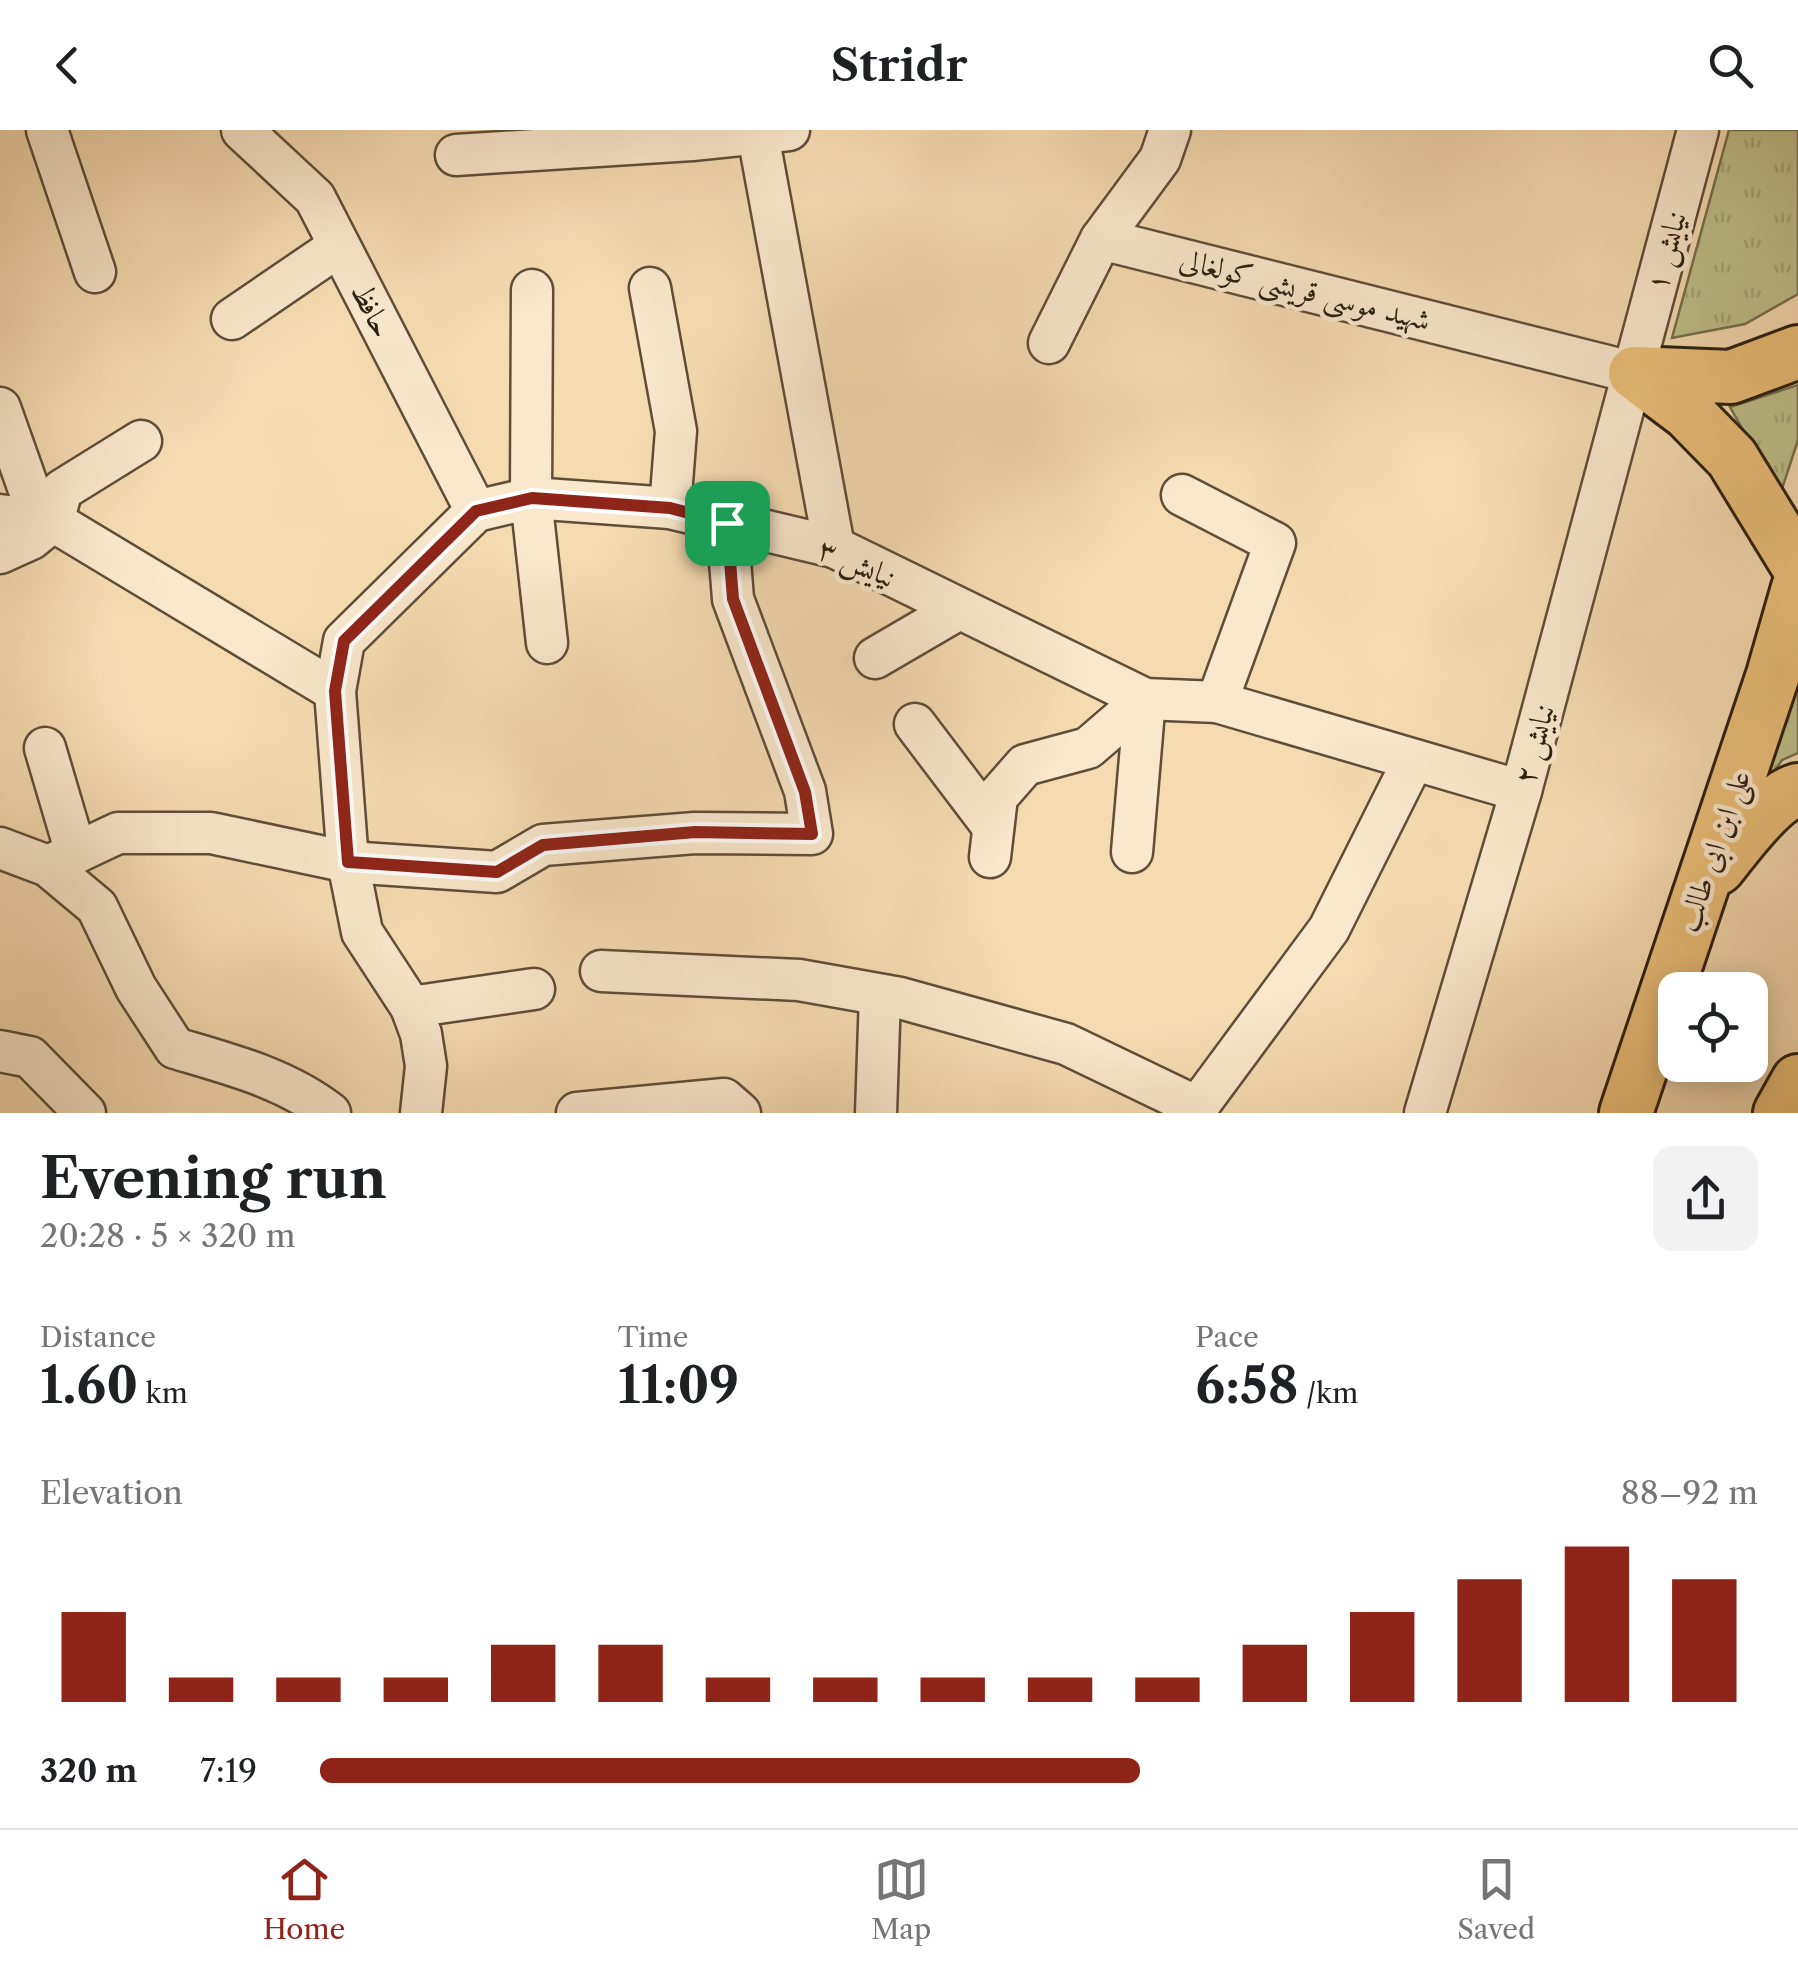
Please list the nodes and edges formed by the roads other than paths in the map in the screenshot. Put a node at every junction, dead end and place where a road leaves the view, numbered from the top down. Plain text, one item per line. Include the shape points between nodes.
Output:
1 (47, 130) edge
2 (242, 130) edge
3 (1170, 130) edge
4 (1698, 130) edge
5 (773, 132) edge
6 (692, 135) edge
7 (456, 154) dead end
8 (1101, 240) junction
9 (339, 246) junction
10 (95, 272) dead end
11 (650, 288) dead end
12 (532, 290) dead end
13 (232, 319) dead end
14 (1049, 342) dead end
15 (1798, 352) edge
16 (1634, 372) junction
17 (0, 408) edge
18 (141, 441) dead end
19 (1182, 494) dead end
20 (532, 498) junction
21 (670, 508) junction
22 (476, 511) junction
23 (0, 515) edge
24 (53, 521) junction
25 (727, 523) junction
26 (834, 548) junction
27 (0, 553) edge
28 (1798, 566) edge
29 (1798, 588) edge
30 (959, 610) junction
31 (547, 643) dead end
32 (875, 658) dead end
33 (335, 691) junction
34 (1145, 700) junction
35 (1216, 702) junction
36 (915, 724) dead end
37 (45, 748) dead end
38 (1413, 762) junction
39 (1798, 790) edge
40 (1522, 791) junction
41 (0, 848) edge
42 (1132, 852) dead end
43 (62, 859) junction
44 (348, 862) junction
45 (1700, 891) junction
46 (601, 971) dead end
47 (534, 989) dead end
48 (880, 995) junction
49 (411, 1007) junction
50 (0, 1051) edge
51 (1798, 1081) edge
52 (1195, 1110) edge
53 (85, 1113) edge
54 (330, 1113) edge
55 (421, 1113) edge
56 (577, 1113) edge
57 (740, 1113) edge
58 (876, 1113) edge
59 (1425, 1113) edge
60 (1626, 1113) edge
61 (1780, 1113) edge

1 - 10 street
2 - 9 street, حافظ via 315,198
3 - 8 street via 1160,158
4 - 16 street, نیایش ۱
5 - 6 street
5 - 26 street
6 - 7 street
8 - 14 street
8 - 16 street, شهید موسی قریشی کولغالی
9 - 13 street
9 - 22 street, حافظ
11 - 21 street via 676,431
12 - 20 street
15 - 16 main road via 1731,377
16 - 28 main road via 1732,458
16 - 40 street, نیایش ۲
17 - 24 street via 28,488
18 - 24 street via 62,490
19 - 35 street via 1275,543
20 - 21 street, نیایش ۳
20 - 22 street, نیایش ۳
20 - 31 street
21 - 25 street, نیایش ۳
22 - 33 street via 344,641
23 - 24 street
24 - 27 street
24 - 33 street
25 - 26 street, نیایش ۳
25 - 44 street via 733,599 805,792 812,834 695,832 543,845 497,872
26 - 30 street, نیایش ۳
29 - 45 main road, علی ابن ابی طالب
30 - 32 street
30 - 34 street, نیایش ۳
33 - 44 street
34 - 35 street, نیایش ۳
34 - 36 street via 1088,748 1025,766 997,797 992,842
34 - 42 street
35 - 38 street, نیایش ۳
37 - 43 street
38 - 40 street, نیایش ۳
38 - 52 street via 1329,929
39 - 45 main road via 1748,830
40 - 59 street, نیایش ۲
41 - 43 street
43 - 44 street via 118,832 211,832
43 - 54 street via 97,907 136,988 175,1048 248,1070
44 - 49 street via 362,932
45 - 60 main road, علی ابن ابی طالب
46 - 48 street via 798,980
47 - 49 street
48 - 52 street via 1066,1044
48 - 58 street
49 - 55 street via 426,1066
50 - 53 street via 30,1057
51 - 61 main road
56 - 57 street via 724,1099

